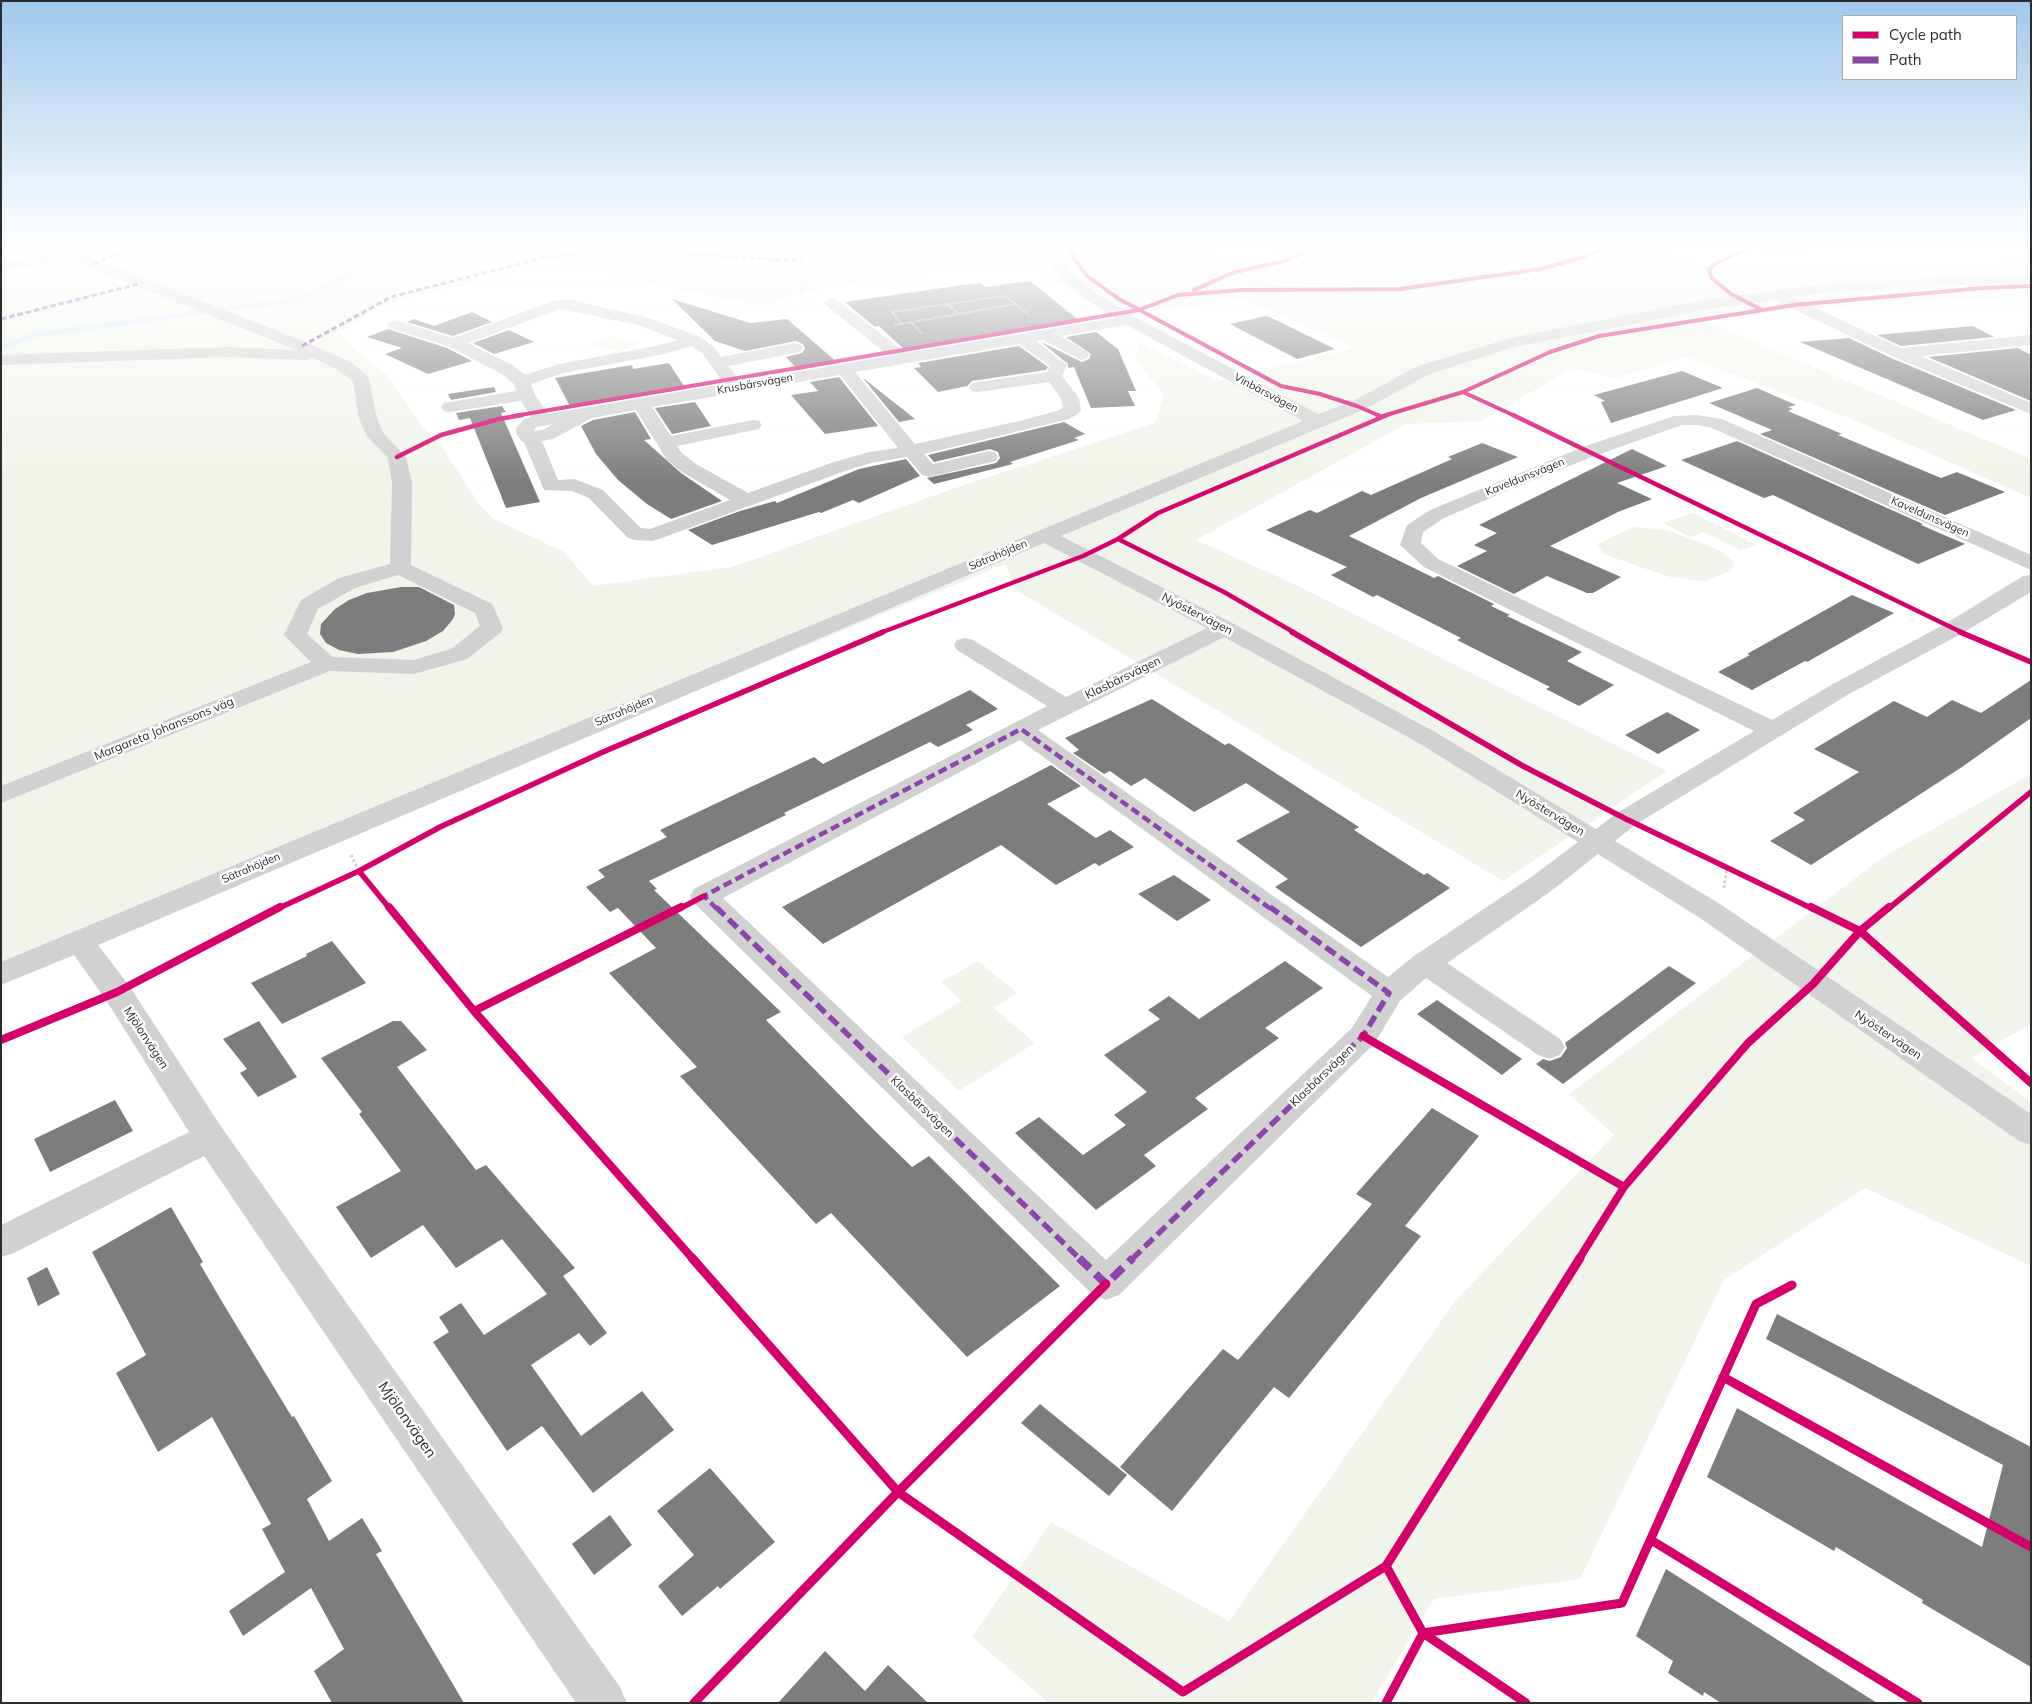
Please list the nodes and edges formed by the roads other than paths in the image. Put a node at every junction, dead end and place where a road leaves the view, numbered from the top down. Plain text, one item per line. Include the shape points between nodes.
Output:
1 (245, 325) edge
2 (503, 325) edge
3 (652, 325) edge
4 (859, 325) edge
5 (1072, 325) edge
6 (1137, 325) edge
7 (1531, 325) edge
8 (1548, 325) edge
9 (1599, 325) edge
10 (1836, 325) edge
11 (394, 326) dead end
12 (1041, 327) junction
13 (780, 336) dead end
14 (1022, 338) junction
15 (694, 340) junction
16 (2031, 340) edge
17 (454, 343) junction
18 (795, 348) junction
19 (1898, 353) junction
20 (322, 355) junction
21 (1081, 355) dead end
22 (903, 358) junction
23 (1, 360) edge
24 (717, 363) junction
25 (844, 369) junction
26 (821, 372) junction
27 (1053, 376) junction
28 (737, 387) junction
29 (978, 387) dead end
30 (524, 388) junction
31 (640, 403) junction
32 (450, 407) dead end
33 (2031, 410) edge
34 (587, 413) junction
35 (541, 420) junction
36 (1317, 421) junction
37 (753, 425) dead end
38 (531, 437) junction
39 (665, 443) junction
40 (911, 452) junction
41 (989, 457) dead end
42 (745, 500) junction
43 (1043, 535) junction
44 (2031, 564) edge
45 (400, 568) junction
46 (2031, 581) edge
47 (1224, 628) junction
48 (965, 645) dead end
49 (326, 664) junction
50 (1065, 707) junction
51 (1021, 728) junction
52 (1772, 730) junction
53 (1, 795) edge
54 (1597, 842) junction
55 (79, 941) junction
56 (1424, 963) junction
57 (7, 967) edge
58 (1389, 992) junction
59 (1548, 1047) dead end
60 (2031, 1132) edge
61 (210, 1137) junction
62 (1, 1242) edge
63 (604, 1703) edge

1 - 20 street
2 - 17 street
3 - 15 street
4 - 22 street
5 - 12 street, Krusbärsvägen
6 - 36 street, Vinbärsvägen
7 - 36 street, Sätrahöjden via 1507,330 1511,343 1424,370 1358,406
8 - 9 street, Sätrahöjden
10 - 19 street
11 - 17 street
12 - 14 street, Krusbärsvägen
12 - 21 street
13 - 18 street
14 - 22 street, Krusbärsvägen
14 - 27 street via 1059,366
15 - 24 street via 708,350
15 - 30 street via 559,369
16 - 19 street
17 - 30 street via 508,370
18 - 24 street
18 - 26 street
19 - 33 street
20 - 23 street via 227,352
20 - 45 street via 362,379 368,419 376,436 397,457 402,483
22 - 25 street, Krusbärsvägen
24 - 28 street
25 - 26 street, Krusbärsvägen
25 - 40 street
26 - 28 street, Krusbärsvägen
27 - 29 street
27 - 40 street via 1070,398 1072,410
28 - 31 street, Krusbärsvägen
30 - 32 street
30 - 35 street
31 - 34 street, Krusbärsvägen
31 - 39 street
34 - 35 street, Krusbärsvägen
34 - 38 street, Krusbärsvägen via 547,435
35 - 38 street via 530,423 525,429 527,437
36 - 43 street, Sätrahöjden
37 - 39 street
38 - 42 street via 551,486 574,485 596,494 635,534 652,535
39 - 42 street via 674,456 689,468
40 - 41 street via 929,471
40 - 42 street via 869,458
43 - 47 street, Nyöstervägen
43 - 55 street, Sätrahöjden
44 - 52 street, Kaveldunsvägen via 2015,554 1716,423 1697,420 1680,420 1504,485 1437,514 1414,529 1410,546 1430,563
45 - 49 street via 347,583 309,605 295,635
45 - 49 street, Margareta Johanssons väg via 484,609 492,628 459,654 414,667
46 - 52 street via 1953,629 1841,688
47 - 50 street, Klasbärsvägen
47 - 54 street, Nyöstervägen via 1426,737
48 - 50 street
49 - 53 street, Margareta Johanssons väg
50 - 51 street, Klasbärsvägen
51 - 58 street
51 - 58 street, Klasbärsvägen via 704,896 1106,1284 1363,1036
52 - 54 street via 1626,818
54 - 56 street, Klasbärsvägen
54 - 60 street, Nyöstervägen via 1710,911
55 - 57 street, Sätrahöjden
55 - 61 street, Mjölonvägen
56 - 58 street, Klasbärsvägen
56 - 59 street
61 - 62 street
61 - 63 street, Mjölonvägen

